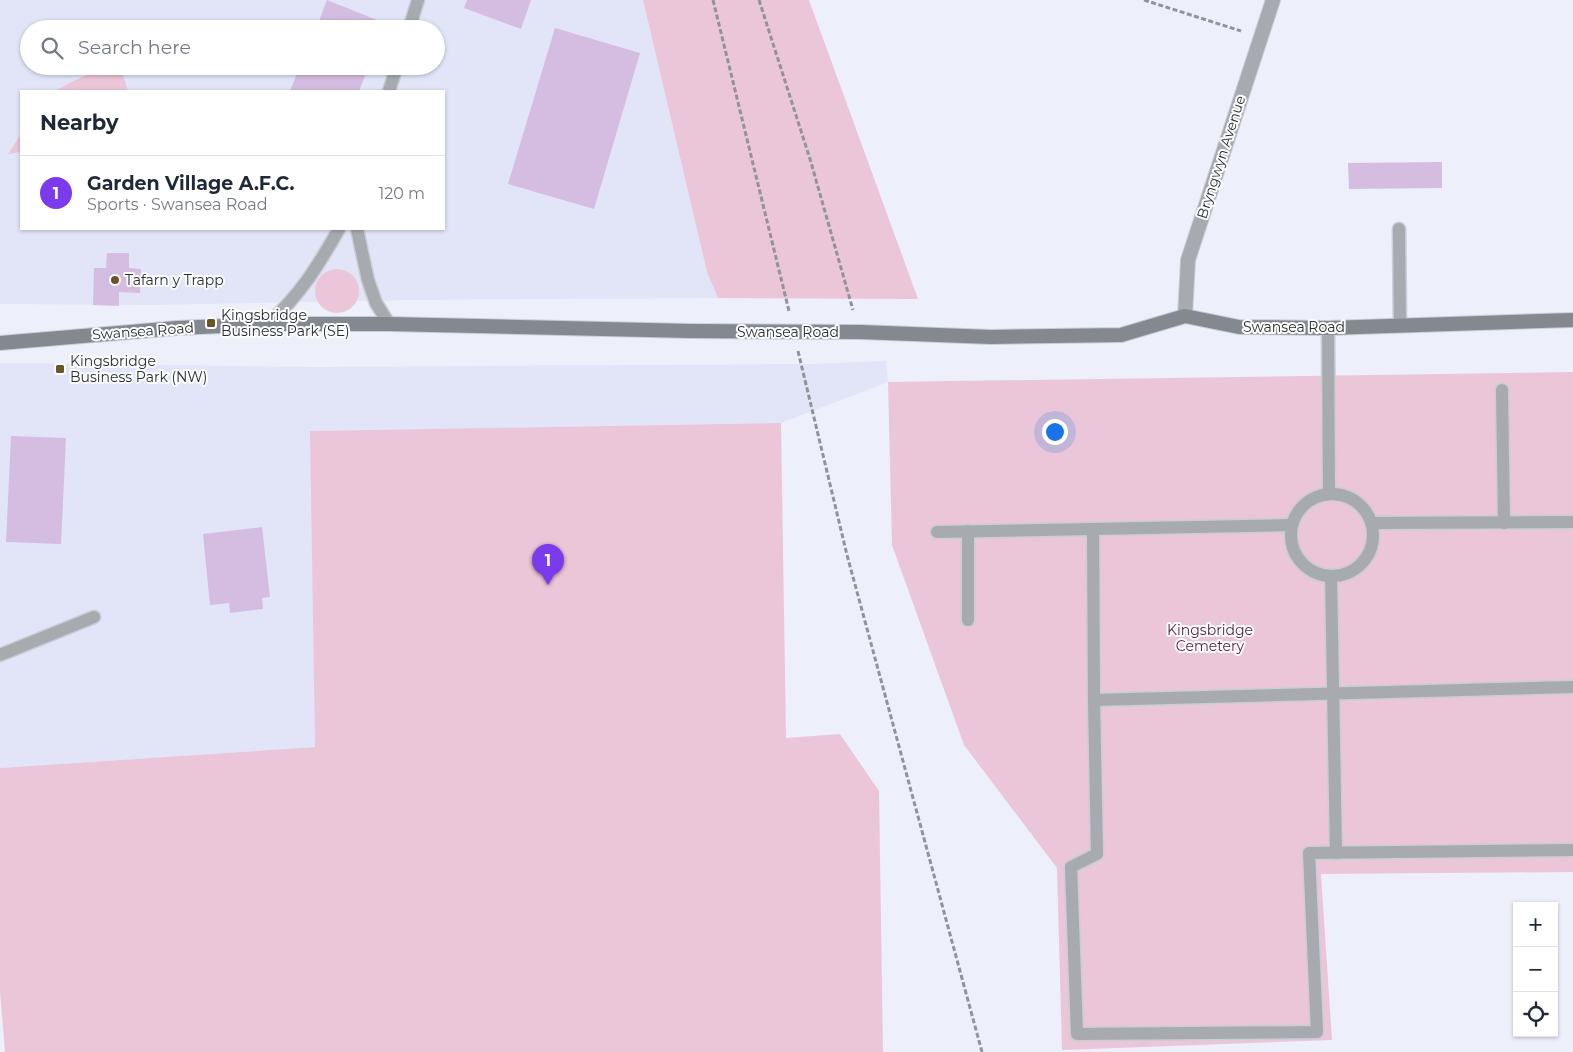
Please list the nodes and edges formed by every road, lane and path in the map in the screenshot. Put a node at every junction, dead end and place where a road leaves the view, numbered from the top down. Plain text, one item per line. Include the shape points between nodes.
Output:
1 (418, 0) edge
2 (713, 0) edge
3 (759, 0) edge
4 (1144, 0) edge
5 (1273, 0) edge
6 (412, 20) edge
7 (1260, 37) junction
8 (394, 75) edge
9 (389, 90) edge
10 (1399, 229) dead end
11 (338, 230) edge
12 (356, 230) edge
13 (790, 316) dead end
14 (1185, 316) junction
15 (1573, 320) edge
16 (268, 324) junction
17 (389, 324) junction
18 (1400, 325) junction
19 (1328, 328) junction
20 (860, 332) junction
21 (0, 343) edge
22 (797, 344) dead end
23 (1502, 390) dead end
24 (1329, 494) junction
25 (1573, 522) edge
26 (1372, 523) junction
27 (1504, 523) junction
28 (1292, 524) junction
29 (1093, 529) junction
30 (968, 531) junction
31 (937, 532) dead end
32 (1331, 576) junction
33 (94, 617) dead end
34 (968, 620) dead end
35 (0, 655) edge
36 (1573, 687) edge
37 (1333, 694) junction
38 (1094, 700) junction
39 (1573, 850) edge
40 (1336, 853) junction
41 (982, 1052) edge

1 - 6 lane
2 - 13 path
3 - 20 path via 810,159
4 - 7 path
5 - 7 street, Bryngwyn Avenue
7 - 14 street, Bryngwyn Avenue via 1188,260
8 - 9 lane
10 - 18 lane
11 - 16 lane via 304,286
12 - 17 lane via 376,303
14 - 19 main road, Swansea Road via 1239,327
14 - 20 main road, Swansea Road via 1121,335 991,337
15 - 18 main road, Swansea Road
16 - 17 main road, Swansea Road
16 - 21 main road, Swansea Road via 176,328
17 - 20 main road, Swansea Road, bridge
18 - 19 main road, Swansea Road
19 - 24 lane
22 - 41 path via 848,555
23 - 27 lane
24 - 26 lane via 1353,499 1364,508
24 - 28 lane via 1306,503
25 - 27 lane
26 - 27 lane
26 - 32 lane via 1372,548 1364,561 1353,571
28 - 29 lane
28 - 32 lane via 1295,554 1312,572
29 - 30 lane
29 - 38 lane
30 - 31 lane
30 - 34 lane
32 - 37 lane
33 - 35 lane
36 - 37 lane
37 - 38 lane
37 - 40 lane
38 - 40 lane via 1097,854 1071,867 1077,1034 1317,1032 1309,853
39 - 40 lane

